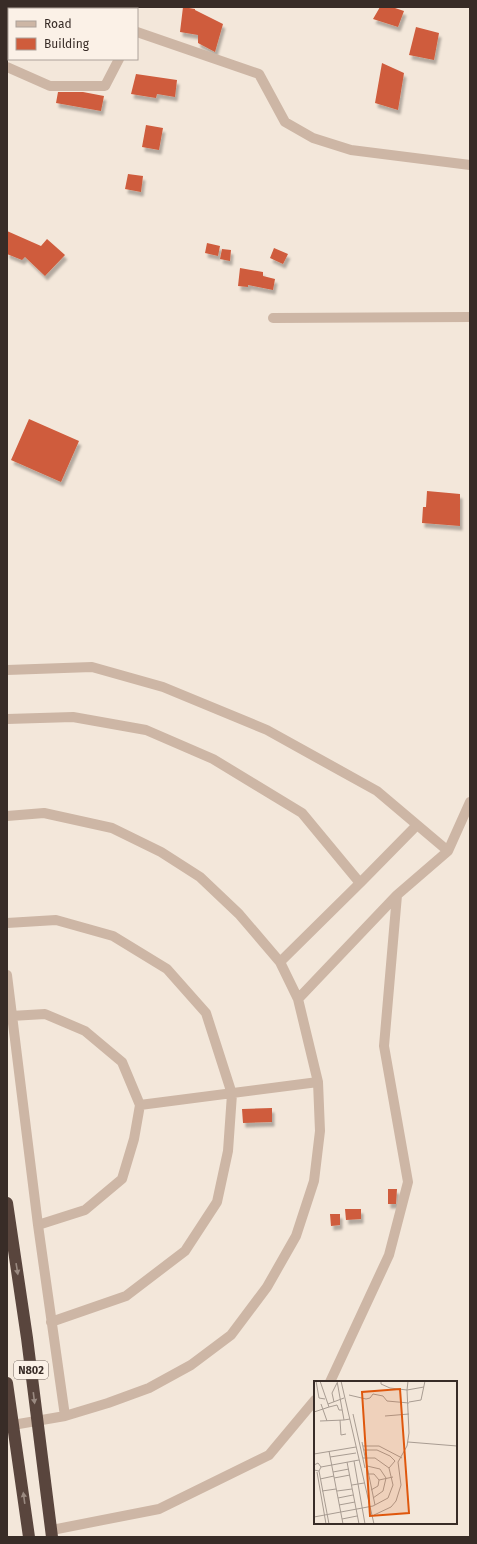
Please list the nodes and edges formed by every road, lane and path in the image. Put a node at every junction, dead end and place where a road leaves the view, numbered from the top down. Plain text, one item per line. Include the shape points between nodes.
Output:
1 (138, 32) edge
2 (118, 60) edge
3 (7, 67) edge
4 (470, 165) edge
5 (470, 317) edge
6 (273, 318) dead end
7 (7, 670) edge
8 (7, 719) edge
9 (470, 802) edge
10 (7, 816) edge
11 (417, 825) junction
12 (448, 851) junction
13 (360, 883) junction
14 (397, 895) junction
15 (7, 923) edge
16 (280, 962) junction
17 (7, 975) edge
18 (298, 999) junction
19 (11, 1016) junction
20 (318, 1082) junction
21 (232, 1094) junction
22 (140, 1105) junction
23 (7, 1203) edge
24 (38, 1225) junction
25 (51, 1322) junction
26 (330, 1381) edge
27 (7, 1383) edge
28 (314, 1401) edge
29 (65, 1416) junction
30 (37, 1422) junction
31 (10, 1425) edge
32 (52, 1534) edge
33 (29, 1537) edge

1 - 4 street via 258,74 285,122 314,138 351,150
2 - 3 street via 105,86 50,86
5 - 6 street
7 - 11 street via 92,667 163,687 267,730 377,791
8 - 13 street via 73,717 146,730 213,759 302,813
9 - 12 street
10 - 16 street via 44,813 112,828 161,852 200,877 239,914
11 - 12 street
11 - 13 street
12 - 14 street
13 - 16 street
14 - 18 street
14 - 26 street via 384,1046 408,1182 389,1255
15 - 21 street via 56,920 114,936 167,969 206,1012
16 - 18 street
17 - 19 street
18 - 20 street
19 - 22 street via 45,1014 85,1031 122,1062
19 - 24 street
20 - 21 street
20 - 29 street via 320,1131 314,1181 296,1236 267,1287 231,1335 191,1365 149,1388
21 - 22 street
21 - 25 street via 228,1151 217,1202 185,1252 126,1296
22 - 24 street via 134,1139 122,1179 84,1210
23 -> 30 highway, N802
24 - 25 street
25 - 29 street
27 - 31 highway, N802
28 - 32 street via 269,1455 159,1509
29 - 30 street
30 - 31 street
30 - 32 highway, N802
33 -> 31 highway, N802

